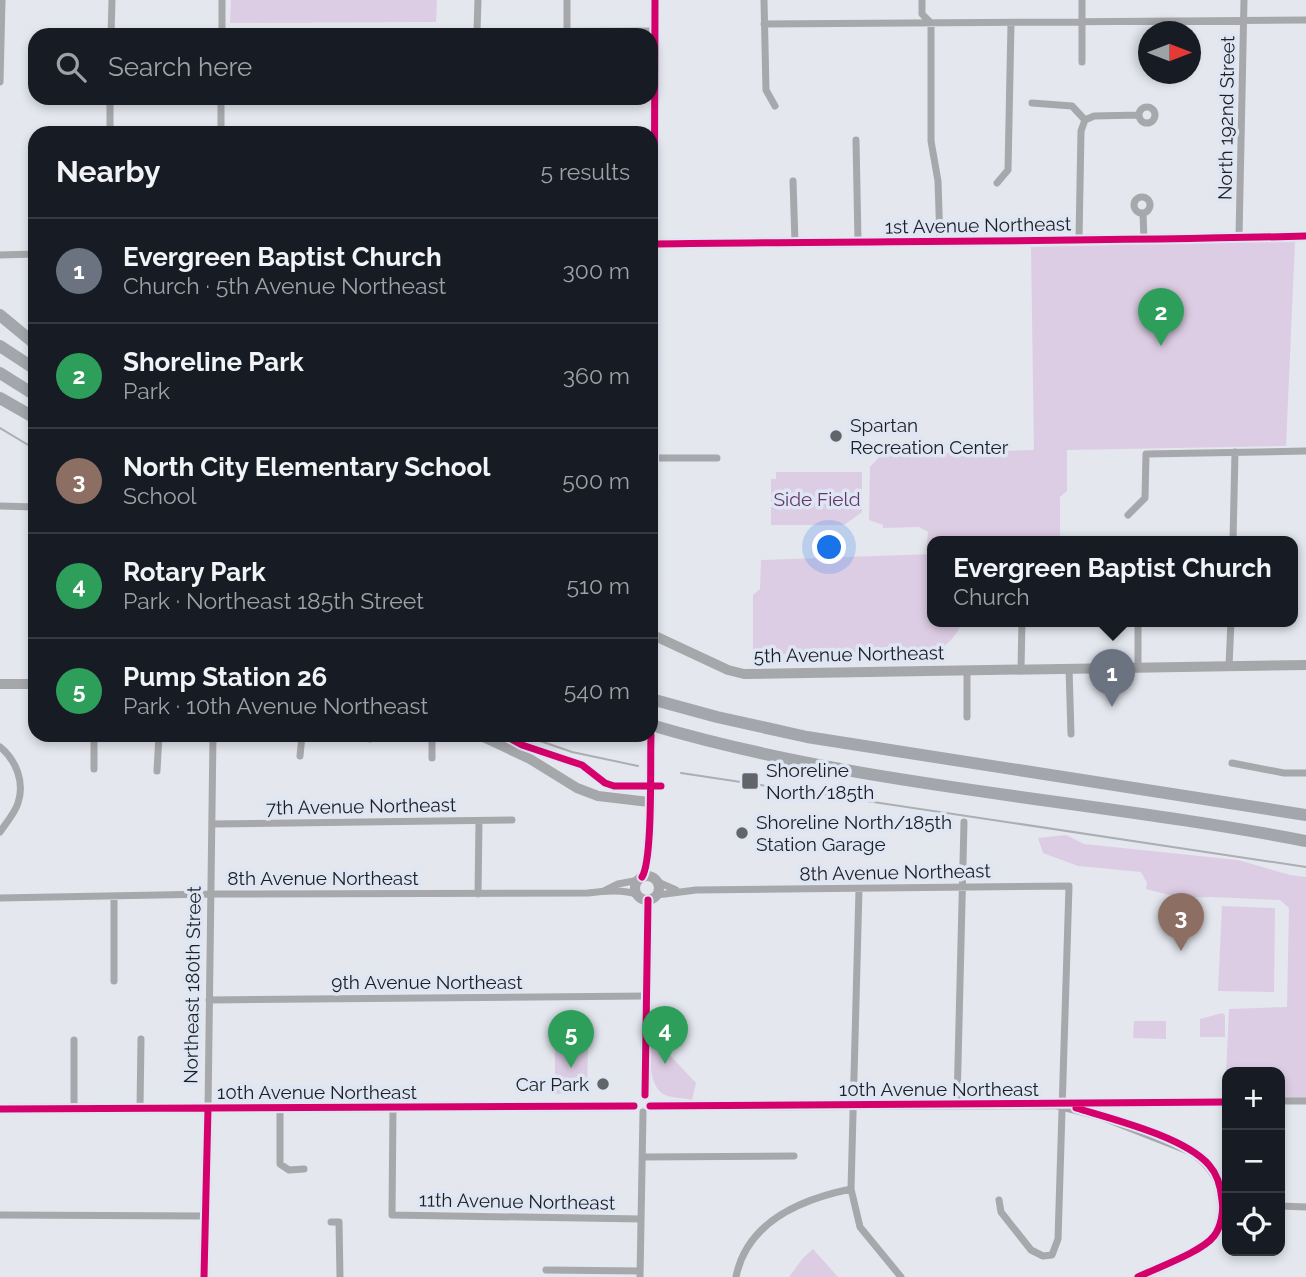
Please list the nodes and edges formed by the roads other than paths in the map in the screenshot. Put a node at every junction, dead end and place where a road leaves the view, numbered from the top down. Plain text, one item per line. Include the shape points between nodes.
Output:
1 (2, 0) edge
2 (112, 0) edge
3 (222, 0) edge
4 (478, 0) edge
5 (567, 0) edge
6 (654, 0) edge
7 (764, 0) edge
8 (922, 0) edge
9 (1082, 0) edge
10 (1244, 0) edge
11 (1244, 19) junction
12 (1306, 20) edge
13 (1082, 21) junction
14 (931, 23) junction
15 (1011, 23) junction
16 (764, 24) junction
17 (111, 28) edge
18 (222, 28) edge
19 (477, 28) edge
20 (567, 28) edge
21 (655, 28) edge
22 (0, 61) edge
23 (1082, 62) dead end
24 (0, 82) edge
25 (1032, 103) dead end
26 (110, 105) edge
27 (221, 105) edge
28 (654, 105) edge
29 (775, 106) dead end
30 (1139, 116) dead end
31 (1085, 120) junction
32 (110, 126) edge
33 (221, 126) edge
34 (654, 126) edge
35 (856, 139) dead end
36 (793, 181) dead end
37 (997, 183) dead end
38 (1143, 213) dead end
39 (1306, 236) edge
40 (1239, 237) junction
41 (1079, 239) junction
42 (1144, 240) junction
43 (795, 242) junction
44 (858, 242) junction
45 (940, 242) junction
46 (658, 244) edge
47 (28, 254) edge
48 (0, 255) edge
49 (0, 315) edge
50 (28, 338) edge
51 (0, 346) edge
52 (28, 364) edge
53 (0, 373) edge
54 (28, 391) edge
55 (0, 398) edge
56 (28, 414) edge
57 (1306, 451) edge
58 (1235, 452) junction
59 (658, 458) edge
60 (717, 458) dead end
61 (0, 506) edge
62 (28, 507) edge
63 (1128, 515) dead end
64 (1233, 536) edge
65 (1022, 627) edge
66 (1137, 627) edge
67 (1231, 627) edge
68 (658, 637) edge
69 (1306, 665) edge
70 (1229, 666) junction
71 (1138, 667) junction
72 (1069, 668) junction
73 (1021, 669) junction
74 (967, 670) junction
75 (0, 684) edge
76 (28, 684) edge
77 (658, 701) edge
78 (967, 717) dead end
79 (658, 727) edge
80 (1071, 734) dead end
81 (94, 742) edge
82 (159, 742) edge
83 (213, 742) edge
84 (301, 742) edge
85 (432, 742) edge
86 (494, 742) edge
87 (651, 742) edge
88 (0, 747) edge
89 (300, 756) dead end
90 (432, 758) dead end
91 (1232, 762) dead end
92 (94, 769) dead end
93 (157, 771) dead end
94 (1306, 773) edge
95 (649, 802) junction
96 (1306, 815) edge
97 (512, 820) dead end
98 (479, 821) junction
99 (964, 822) dead end
100 (212, 824) junction
101 (0, 832) edge
102 (1306, 841) edge
103 (648, 843) junction
104 (640, 878) junction
105 (657, 880) junction
106 (963, 887) junction
107 (859, 890) junction
108 (604, 891) junction
109 (680, 891) junction
110 (211, 894) junction
111 (478, 894) junction
112 (638, 895) junction
113 (114, 896) junction
114 (0, 898) edge
115 (652, 898) junction
116 (114, 981) dead end
117 (646, 996) junction
118 (209, 1000) junction
119 (141, 1039) dead end
120 (74, 1040) dead end
121 (645, 1095) junction
122 (1285, 1101) edge
123 (1306, 1101) edge
124 (1222, 1102) edge
125 (957, 1104) junction
126 (1062, 1104) junction
127 (853, 1105) junction
128 (393, 1107) junction
129 (140, 1108) junction
130 (208, 1108) junction
131 (280, 1108) junction
132 (643, 1108) junction
133 (0, 1109) edge
134 (74, 1109) junction
135 (794, 1156) dead end
136 (642, 1157) junction
137 (304, 1169) dead end
138 (852, 1189) junction
139 (1222, 1196) edge
140 (999, 1200) dead end
141 (1285, 1206) edge
142 (1306, 1207) edge
143 (0, 1215) edge
144 (206, 1216) junction
145 (1222, 1218) edge
146 (641, 1219) junction
147 (335, 1222) dead end
148 (546, 1270) dead end
149 (640, 1274) edge
150 (204, 1277) edge
151 (340, 1277) edge
152 (736, 1277) edge
153 (901, 1277) edge
154 (1138, 1277) edge

1 - 22 street
2 - 17 street
3 - 18 street
4 - 19 street
5 - 20 street
6 - 21 street
7 - 16 street
8 - 14 street via 922,14
9 - 13 street
10 - 11 street, North 192nd Street
11 - 12 street
11 - 13 street
11 - 40 street, North 192nd Street
13 - 15 street
13 - 23 street
14 - 15 street
14 - 16 street
14 - 45 street via 931,141
15 - 37 street via 1008,170
16 - 29 street via 765,90
22 - 24 street
25 - 31 street via 1072,106
26 - 32 street
27 - 33 street
28 - 34 street
30 - 31 street
31 - 41 street
35 - 44 street
36 - 43 street
38 - 42 street
39 - 40 street, 1st Avenue Northeast
40 - 42 street, 1st Avenue Northeast
41 - 42 street, 1st Avenue Northeast
41 - 45 street, 1st Avenue Northeast
43 - 44 street, 1st Avenue Northeast
43 - 46 street, 1st Avenue Northeast
44 - 45 street, 1st Avenue Northeast
47 - 48 street
49 - 50 highway
51 - 52 highway
53 - 54 highway
55 - 56 highway
57 - 58 street
58 - 63 street via 1146,454 1145,498
58 - 64 street
59 - 60 street
61 - 62 street
65 - 73 street
66 - 71 street
67 - 70 street
68 - 74 street, 5th Avenue Northeast via 744,674
69 - 70 street, 5th Avenue Northeast
70 - 71 street, 5th Avenue Northeast
71 - 72 street, 5th Avenue Northeast
72 - 73 street, 5th Avenue Northeast
72 - 80 street
73 - 74 street, 5th Avenue Northeast
74 - 78 street
75 - 76 street
77 - 96 highway via 807,737
79 - 102 highway via 804,762
81 - 92 street
82 - 93 street
83 - 100 street, Northeast 180th Street
84 - 89 street
85 - 90 street
86 - 95 street via 598,796
87 - 95 street
88 - 101 street via 18,773 19,795 18,805
91 - 94 street
95 - 103 street
97 - 98 street, 7th Avenue Northeast
98 - 100 street, 7th Avenue Northeast
98 - 111 street
99 - 106 street
100 - 110 street, Northeast 180th Street
103 - 104 street via 646,869
103 - 105 street
104 - 105 street
104 - 108 street, 8th Avenue Northeast
104 - 112 street via 635,887
105 - 109 street, 8th Avenue Northeast
105 - 115 street via 659,888
106 - 107 street, 8th Avenue Northeast
106 - 125 street
106 - 126 street, 8th Avenue Northeast via 1069,886
107 - 109 street, 8th Avenue Northeast
107 - 127 street
108 - 111 street, 8th Avenue Northeast
108 - 112 street, 8th Avenue Northeast
109 - 115 street, 8th Avenue Northeast
110 - 111 street, 8th Avenue Northeast
110 - 113 street, 8th Avenue Northeast
110 - 118 street, Northeast 180th Street
112 - 115 street
113 - 114 street, 8th Avenue Northeast
113 - 116 street
115 - 117 street
117 - 118 street, 9th Avenue Northeast
117 - 121 street
118 - 130 street, Northeast 180th Street
119 - 129 street
120 - 134 street
121 - 132 street via 650,1100
121 - 132 street via 637,1096
122 - 123 street
124 - 126 street, 10th Avenue Northeast
125 - 126 street, 10th Avenue Northeast
125 - 127 street, 10th Avenue Northeast
126 - 139 street via 1190,1150 1209,1164
126 - 140 street via 1058,1239 1052,1255 1031,1250 1000,1212
127 - 132 street, 10th Avenue Northeast
127 - 138 street
128 - 131 street, 10th Avenue Northeast
128 - 132 street, 10th Avenue Northeast
128 - 146 street, 11th Avenue Northeast via 392,1215
129 - 130 street, 10th Avenue Northeast
129 - 134 street, 10th Avenue Northeast
130 - 131 street, 10th Avenue Northeast
130 - 144 street, Northeast 180th Street
131 - 137 street via 280,1164 289,1170
132 - 136 street
133 - 134 street, 10th Avenue Northeast
135 - 136 street
136 - 146 street
138 - 152 street via 821,1195 770,1221 744,1253
138 - 153 street via 860,1227
141 - 142 street
143 - 144 street
144 - 150 street, Northeast 180th Street
145 - 154 street via 1214,1237
146 - 149 street
147 - 151 street
148 - 149 street

